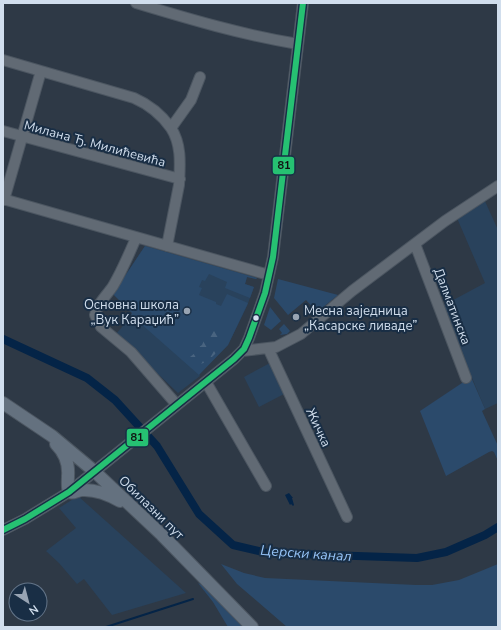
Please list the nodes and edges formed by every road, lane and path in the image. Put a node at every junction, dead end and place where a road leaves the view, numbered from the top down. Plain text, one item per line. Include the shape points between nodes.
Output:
1 (136, 3) edge
2 (303, 3) edge
3 (298, 44) junction
4 (3, 60) edge
5 (41, 71) junction
6 (200, 77) dead end
7 (171, 128) junction
8 (3, 131) edge
9 (22, 136) junction
10 (180, 179) junction
11 (498, 186) edge
12 (3, 200) edge
13 (136, 238) junction
14 (415, 244) junction
15 (167, 246) junction
16 (269, 275) junction
17 (268, 348) junction
18 (242, 351) junction
19 (466, 378) dead end
20 (206, 382) junction
21 (3, 403) edge
22 (177, 405) junction
23 (52, 436) junction
24 (94, 471) junction
25 (266, 486) dead end
26 (69, 492) junction
27 (127, 503) junction
28 (347, 517) dead end
29 (3, 530) edge
30 (252, 627) edge

1 - 3 street via 269,40
2 - 3 street
3 - 16 street
4 - 5 street
5 - 7 street via 134,98 157,112
5 - 9 street
6 - 7 street via 191,100
7 - 10 street via 180,155
8 - 9 street, Милана Ђ. Милићевића
9 - 10 street, Милана Ђ. Милићевића
9 - 12 street
10 - 15 street
11 - 14 street
12 - 13 street
13 - 15 street
13 - 22 street via 95,315 101,327 135,357
14 - 17 street via 352,291 301,334 285,343
14 - 19 street, Далматинска
15 - 16 street
16 - 18 street via 265,293
17 - 18 street
17 - 28 street, Жичка
18 - 20 street
20 - 22 street
20 - 25 street
21 - 23 main road, Обилазни пут
22 - 24 street
23 - 24 main road, Обилазни пут
23 - 26 main road via 66,459
24 - 26 street
24 - 27 main road, Обилазни пут
26 - 27 main road via 97,492
26 - 29 street
27 - 30 main road, Обилазни пут

